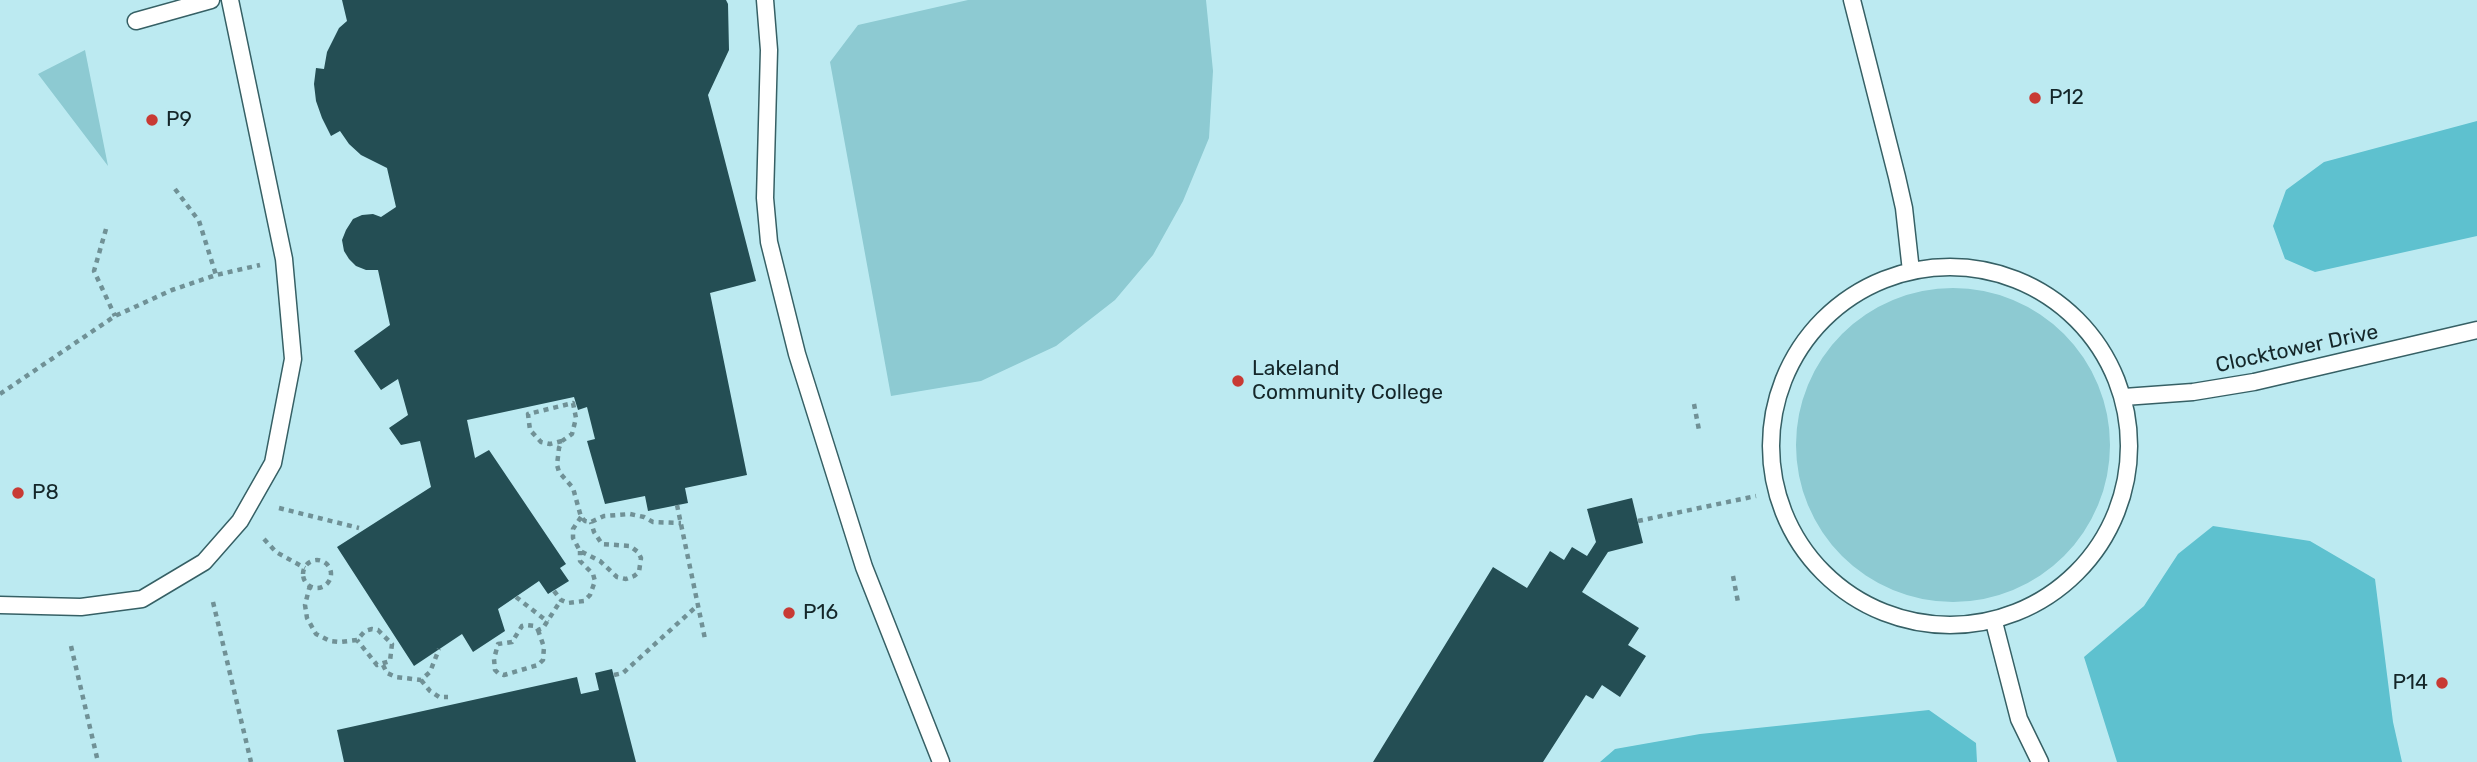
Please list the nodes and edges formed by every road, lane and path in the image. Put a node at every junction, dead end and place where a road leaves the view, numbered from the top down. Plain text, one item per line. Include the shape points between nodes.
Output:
1 (211, 0) edge
2 (230, 0) edge
3 (765, 0) edge
4 (1852, 0) edge
5 (136, 21) dead end
6 (175, 189) dead end
7 (106, 229) dead end
8 (266, 263) dead end
9 (1911, 271) junction
10 (216, 275) junction
11 (115, 316) junction
12 (2477, 330) edge
13 (0, 394) edge
14 (2124, 397) junction
15 (1694, 404) dead end
16 (1699, 430) dead end
17 (562, 441) junction
18 (1756, 496) dead end
19 (677, 505) dead end
20 (279, 508) dead end
21 (581, 517) junction
22 (1638, 521) dead end
23 (591, 522) junction
24 (681, 523) junction
25 (359, 528) dead end
26 (264, 539) dead end
27 (580, 551) junction
28 (304, 568) junction
29 (1733, 576) dead end
30 (310, 585) junction
31 (554, 591) dead end
32 (516, 597) dead end
33 (561, 600) junction
34 (213, 602) dead end
35 (1738, 602) dead end
36 (0, 605) edge
37 (698, 605) junction
38 (548, 622) junction
39 (1994, 622) junction
40 (538, 630) junction
41 (705, 639) dead end
42 (357, 640) junction
43 (71, 646) dead end
44 (439, 649) dead end
45 (383, 665) junction
46 (614, 675) dead end
47 (421, 680) junction
48 (448, 698) dead end
49 (99, 762) edge
50 (251, 762) edge
51 (941, 762) edge
52 (2040, 762) edge

1 - 5 lane
2 - 36 lane via 285,272 293,359 273,463 240,521 201,566 142,599 81,607
3 - 51 lane via 769,242 797,354 864,567
4 - 9 lane via 1902,197
6 - 10 path via 199,221
7 - 11 path via 94,271
8 - 10 path
9 - 14 lane via 1978,269 2042,292 2092,337 2112,364
9 - 39 lane via 1853,292 1830,308 1804,339 1778,397 1769,460 1785,522 1822,575 1875,611 1938,626
10 - 11 path
11 - 13 path
12 - 14 lane, Clocktower Drive via 2254,382
14 - 39 lane via 2130,431 2128,466 2121,500 2107,532 2089,561 2065,586 2030,610
15 - 16 path
17 - 17 path via 572,434 573,403 528,414 530,430 541,442
17 - 21 path via 557,465 573,488
18 - 22 path
19 - 24 path
20 - 25 path
21 - 23 path
21 - 27 path via 573,530
23 - 24 path via 630,514 660,524
23 - 27 path via 602,544 630,546 638,552 639,572 626,579 617,577
24 - 37 path
26 - 28 path
27 - 33 path via 580,561 593,573 594,588 584,601
28 - 30 path
28 - 30 path via 315,560 330,567 327,583 318,588
29 - 35 path
30 - 42 path via 305,605 316,634 330,641
31 - 33 path
32 - 38 path
33 - 38 path
34 - 50 path
37 - 41 path
37 - 46 path via 623,673
38 - 40 path
39 - 52 lane via 2019,719
40 - 40 path via 522,626 512,642 498,644 494,659 498,673 504,675 543,660
42 - 45 path via 377,665
42 - 45 path via 372,629 385,636 392,644 392,655
43 - 49 path
44 - 47 path via 430,672
45 - 47 path via 396,677
47 - 48 path via 430,691

